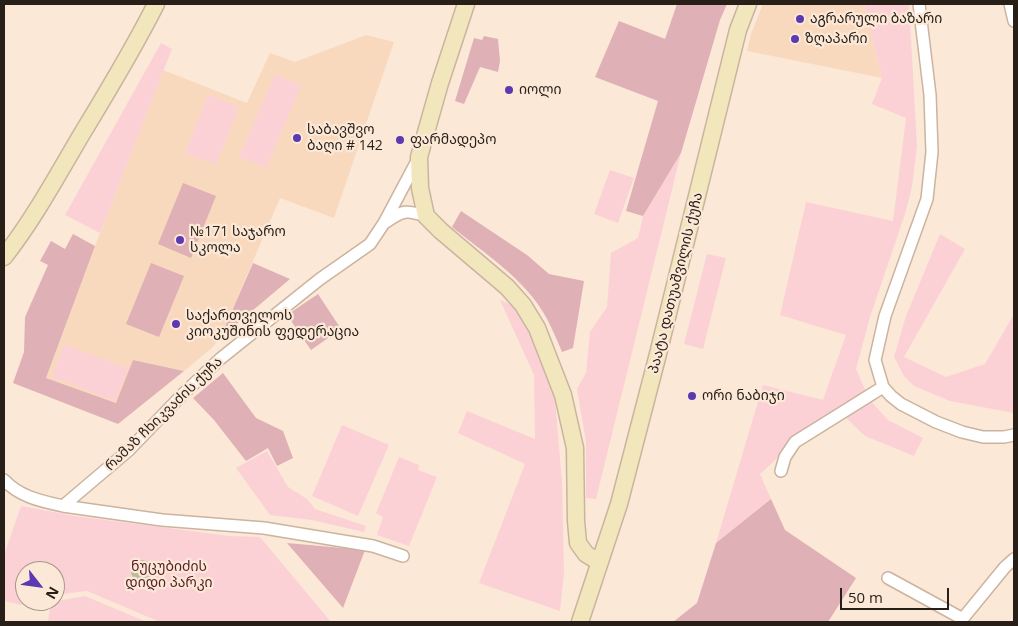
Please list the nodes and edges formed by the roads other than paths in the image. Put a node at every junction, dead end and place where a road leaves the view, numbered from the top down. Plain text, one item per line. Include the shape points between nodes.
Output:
1 (156, 4) edge
2 (466, 4) edge
3 (748, 4) edge
4 (918, 4) edge
5 (1010, 4) edge
6 (1014, 21) edge
7 (419, 157) junction
8 (426, 216) junction
9 (384, 223) junction
10 (4, 257) edge
11 (883, 387) junction
12 (1014, 435) edge
13 (781, 471) dead end
14 (4, 480) edge
15 (63, 506) junction
16 (403, 556) dead end
17 (1014, 559) edge
18 (600, 562) junction
19 (888, 578) dead end
20 (962, 621) edge
21 (580, 622) edge

1 - 10 street via 38,209
2 - 7 street, რამაზ ჩხიკვაძის ქუჩა
3 - 18 street, პაატა დათუაშვილის ქუჩა via 738,30 624,488
4 - 11 street via 930,95 932,152 928,199 885,316 875,360
5 - 6 street
7 - 8 street, რამაზ ჩხიკვაძის ქუჩა via 420,188
7 - 9 street, რამაზ ჩხიკვაძის ქუჩა
8 - 9 street, რამაზ ჩხიკვაძის ქუჩა via 408,211
8 - 18 street via 507,287 537,328 563,395 575,448 578,543 586,554
9 - 15 street, რამაზ ჩხიკვაძის ქუჩა via 370,244 320,279 203,374 128,450
11 - 12 street via 901,404 962,432 983,437
11 - 13 street via 795,442
14 - 15 street via 36,500
15 - 16 street via 162,520 264,528 374,546
17 - 20 street
18 - 21 street, პაატა დათუაშვილის ქუჩა
19 - 20 street

